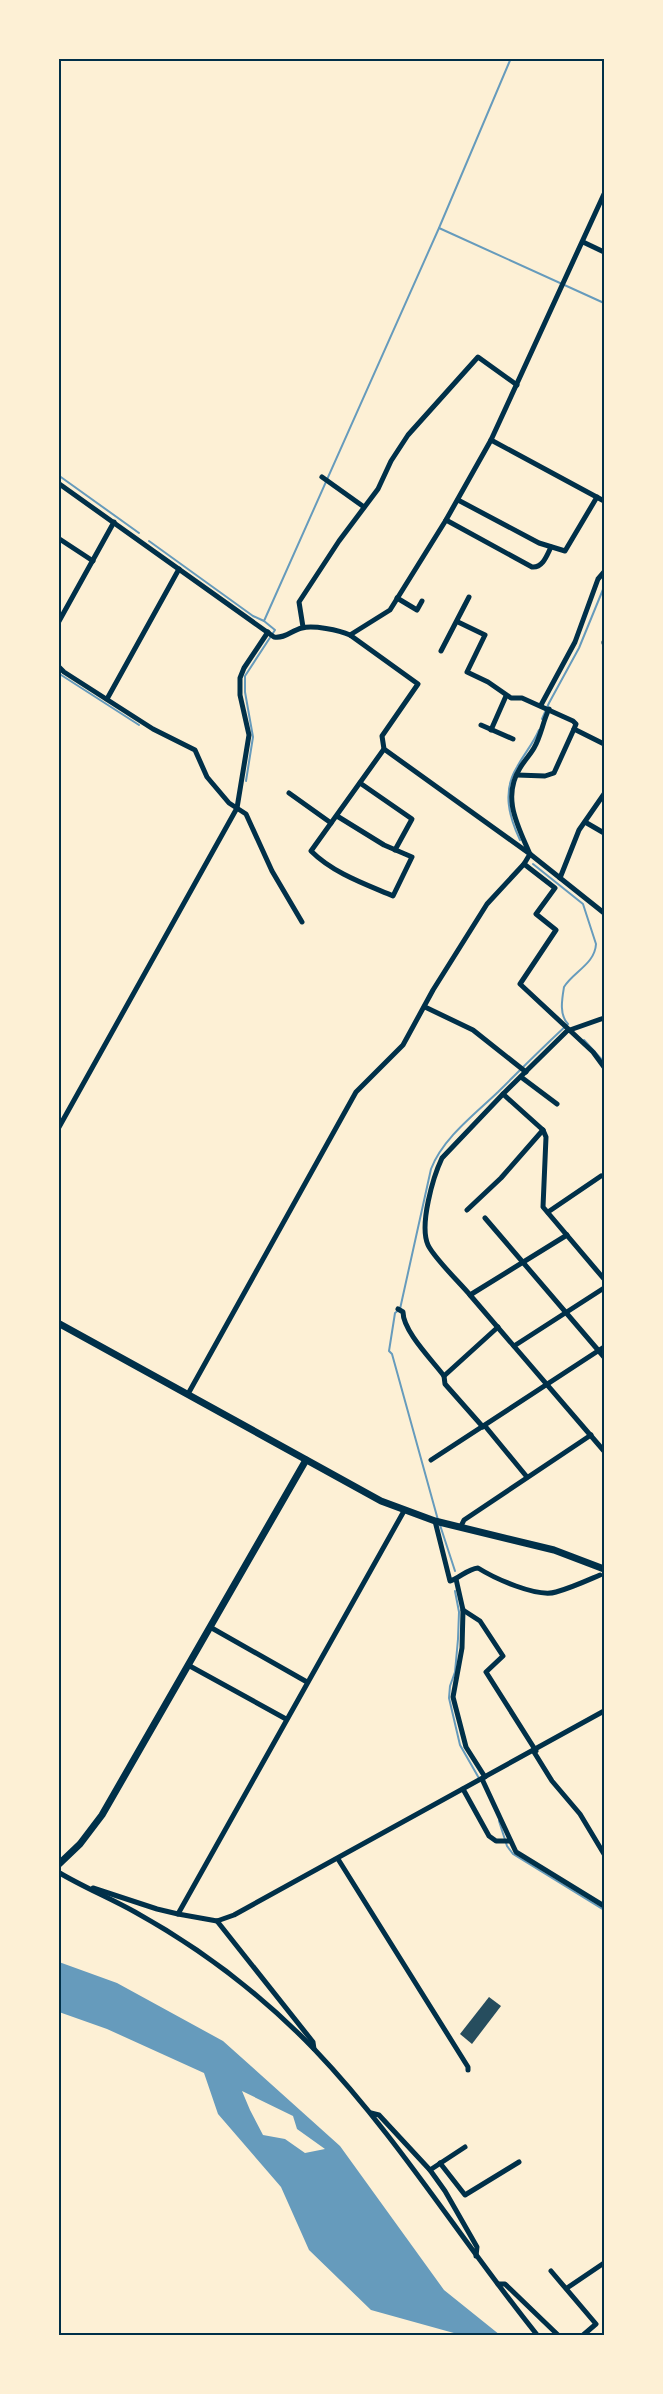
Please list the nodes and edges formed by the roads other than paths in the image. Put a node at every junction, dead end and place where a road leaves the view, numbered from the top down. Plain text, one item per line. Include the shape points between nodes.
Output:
1 (604, 194) edge
2 (583, 242) junction
3 (604, 252) edge
4 (517, 385) junction
5 (491, 440) junction
6 (322, 477) dead end
7 (58, 483) edge
8 (597, 497) junction
9 (458, 500) junction
10 (604, 501) edge
11 (364, 507) junction
12 (446, 520) junction
13 (114, 522) junction
14 (61, 539) edge
15 (58, 546) edge
16 (551, 547) junction
17 (93, 561) junction
18 (179, 569) junction
19 (602, 574) edge
20 (470, 597) dead end
21 (397, 598) junction
22 (422, 600) dead end
23 (458, 622) junction
24 (58, 623) edge
25 (303, 627) junction
26 (268, 632) junction
27 (350, 634) junction
28 (441, 651) dead end
29 (58, 666) edge
30 (506, 696) junction
31 (107, 699) junction
32 (541, 705) junction
33 (549, 709) junction
34 (481, 725) dead end
35 (574, 729) junction
36 (491, 730) junction
37 (513, 739) dead end
38 (604, 744) edge
39 (384, 749) junction
40 (517, 775) junction
41 (360, 783) junction
42 (289, 793) dead end
43 (604, 794) edge
44 (237, 807) junction
45 (337, 816) junction
46 (585, 822) junction
47 (331, 823) junction
48 (604, 834) edge
49 (395, 850) junction
50 (530, 854) junction
51 (524, 864) junction
52 (560, 878) junction
53 (604, 914) edge
54 (302, 922) dead end
55 (425, 1007) junction
56 (604, 1018) edge
57 (569, 1029) junction
58 (604, 1067) edge
59 (526, 1071) junction
60 (521, 1077) junction
61 (503, 1094) junction
62 (557, 1104) dead end
63 (58, 1129) edge
64 (543, 1130) junction
65 (602, 1176) dead end
66 (467, 1210) dead end
67 (548, 1212) junction
68 (485, 1218) dead end
69 (567, 1235) junction
70 (523, 1262) junction
71 (604, 1279) edge
72 (604, 1288) edge
73 (470, 1295) junction
74 (401, 1310) dead end
75 (566, 1312) junction
76 (58, 1323) edge
77 (498, 1327) junction
78 (514, 1346) junction
79 (602, 1349) edge
80 (604, 1357) edge
81 (444, 1376) junction
82 (549, 1385) junction
83 (188, 1394) junction
84 (484, 1426) junction
85 (591, 1435) junction
86 (604, 1451) edge
87 (306, 1460) junction
88 (432, 1460) dead end
89 (527, 1477) junction
90 (404, 1511) junction
91 (435, 1521) junction
92 (461, 1526) junction
93 (602, 1571) edge
94 (453, 1580) junction
95 (604, 1582) edge
96 (463, 1610) junction
97 (210, 1627) junction
98 (188, 1665) junction
99 (307, 1682) junction
100 (604, 1711) edge
101 (286, 1719) junction
102 (535, 1751) junction
103 (482, 1779) junction
104 (463, 1790) junction
105 (510, 1841) junction
106 (604, 1854) edge
107 (338, 1859) junction
108 (58, 1865) edge
109 (58, 1872) edge
110 (75, 1882) junction
111 (604, 1906) edge
112 (178, 1914) junction
113 (217, 1922) junction
114 (314, 2049) junction
115 (468, 2070) dead end
116 (371, 2113) junction
117 (465, 2147) dead end
118 (519, 2162) dead end
119 (440, 2163) junction
120 (430, 2170) junction
121 (477, 2256) junction
122 (604, 2264) edge
123 (551, 2271) dead end
124 (498, 2283) junction
125 (567, 2288) junction
126 (538, 2336) edge
127 (560, 2336) edge
128 (582, 2336) edge

1 - 2 street
2 - 3 street
2 - 4 street
4 - 5 street
4 - 11 street via 478,357 408,435
5 - 8 street
5 - 9 street
6 - 11 street
7 - 13 street
8 - 10 street
8 - 16 street via 564,551
9 - 12 street
9 - 16 street
11 - 25 street via 299,602
12 - 16 street via 532,567 541,564
12 - 21 street
13 - 17 street
13 - 18 street
14 - 15 street
14 - 17 street
17 - 24 street
18 - 26 street
18 - 31 street
19 - 32 street via 575,642
20 - 23 street
21 - 22 street via 417,610
21 - 27 street via 382,617
23 - 28 street
23 - 30 street via 485,635 467,672
25 - 26 street via 279,638
25 - 27 street
26 - 44 street via 240,678 249,735
27 - 39 street via 418,684 382,736
29 - 31 street
30 - 32 street
30 - 36 street
31 - 44 street via 160,733 191,746 207,777
32 - 33 street
33 - 35 street via 573,721
33 - 40 street via 534,750
34 - 36 street
35 - 38 street
35 - 40 street via 554,773
36 - 37 street
39 - 41 street
39 - 50 street
40 - 50 street via 512,791 513,817
41 - 45 street
41 - 49 street via 412,819
42 - 47 street
43 - 46 street
44 - 54 street via 246,814 272,871
44 - 63 street
45 - 47 street
45 - 49 street
46 - 48 street
46 - 52 street
47 - 49 street via 311,851 354,879 393,896 412,857
50 - 51 street
50 - 52 street
51 - 55 street via 487,904
51 - 57 street via 555,888 536,914 556,930 520,984
52 - 53 street
55 - 59 street via 473,1030
55 - 83 street via 403,1045 348,1105
56 - 57 street
57 - 58 street
57 - 59 street
59 - 60 street
60 - 61 street
60 - 62 street
61 - 64 street
61 - 73 street via 442,1158 428,1207 429,1246
64 - 66 street
64 - 67 street via 543,1207
65 - 67 street
67 - 69 street
68 - 70 street
69 - 70 street
69 - 71 street
70 - 73 street
70 - 75 street
72 - 75 street
73 - 77 street
74 - 81 street via 410,1332
75 - 78 street
75 - 79 street
76 - 83 street
77 - 78 street
77 - 81 street
78 - 82 street
79 - 80 street
79 - 82 street
81 - 84 street via 445,1384
82 - 84 street
82 - 85 street
83 - 87 street
84 - 88 street
84 - 89 street
85 - 86 street
85 - 89 street
87 - 90 street
87 - 97 street
89 - 92 street via 464,1520
90 - 91 street
90 - 99 street
91 - 92 street
91 - 94 street
92 - 93 street via 536,1544
93 - 94 street via 554,1593 518,1587 478,1568
93 - 95 street
94 - 96 street
96 - 102 street via 480,1621 503,1656 486,1672
96 - 103 street via 461,1662 453,1697 466,1747
97 - 98 street
97 - 99 street
98 - 101 street
98 - 108 street via 102,1815
99 - 101 street
100 - 102 street
101 - 112 street
102 - 103 street
102 - 106 street
103 - 104 street
103 - 105 street
104 - 105 street via 489,1836 501,1842
104 - 107 street
105 - 111 street via 520,1856
107 - 113 street
107 - 115 street
109 - 110 street
110 - 112 street
110 - 114 street via 133,1911 198,1951
112 - 113 street
113 - 114 street via 313,2042
114 - 116 street
116 - 120 street via 379,2115
116 - 121 street
117 - 119 street
118 - 119 street via 465,2195
119 - 120 street
120 - 121 street via 477,2247
121 - 124 street
122 - 125 street
123 - 125 street
124 - 126 street
124 - 127 street via 505,2284
125 - 128 street via 596,2324

